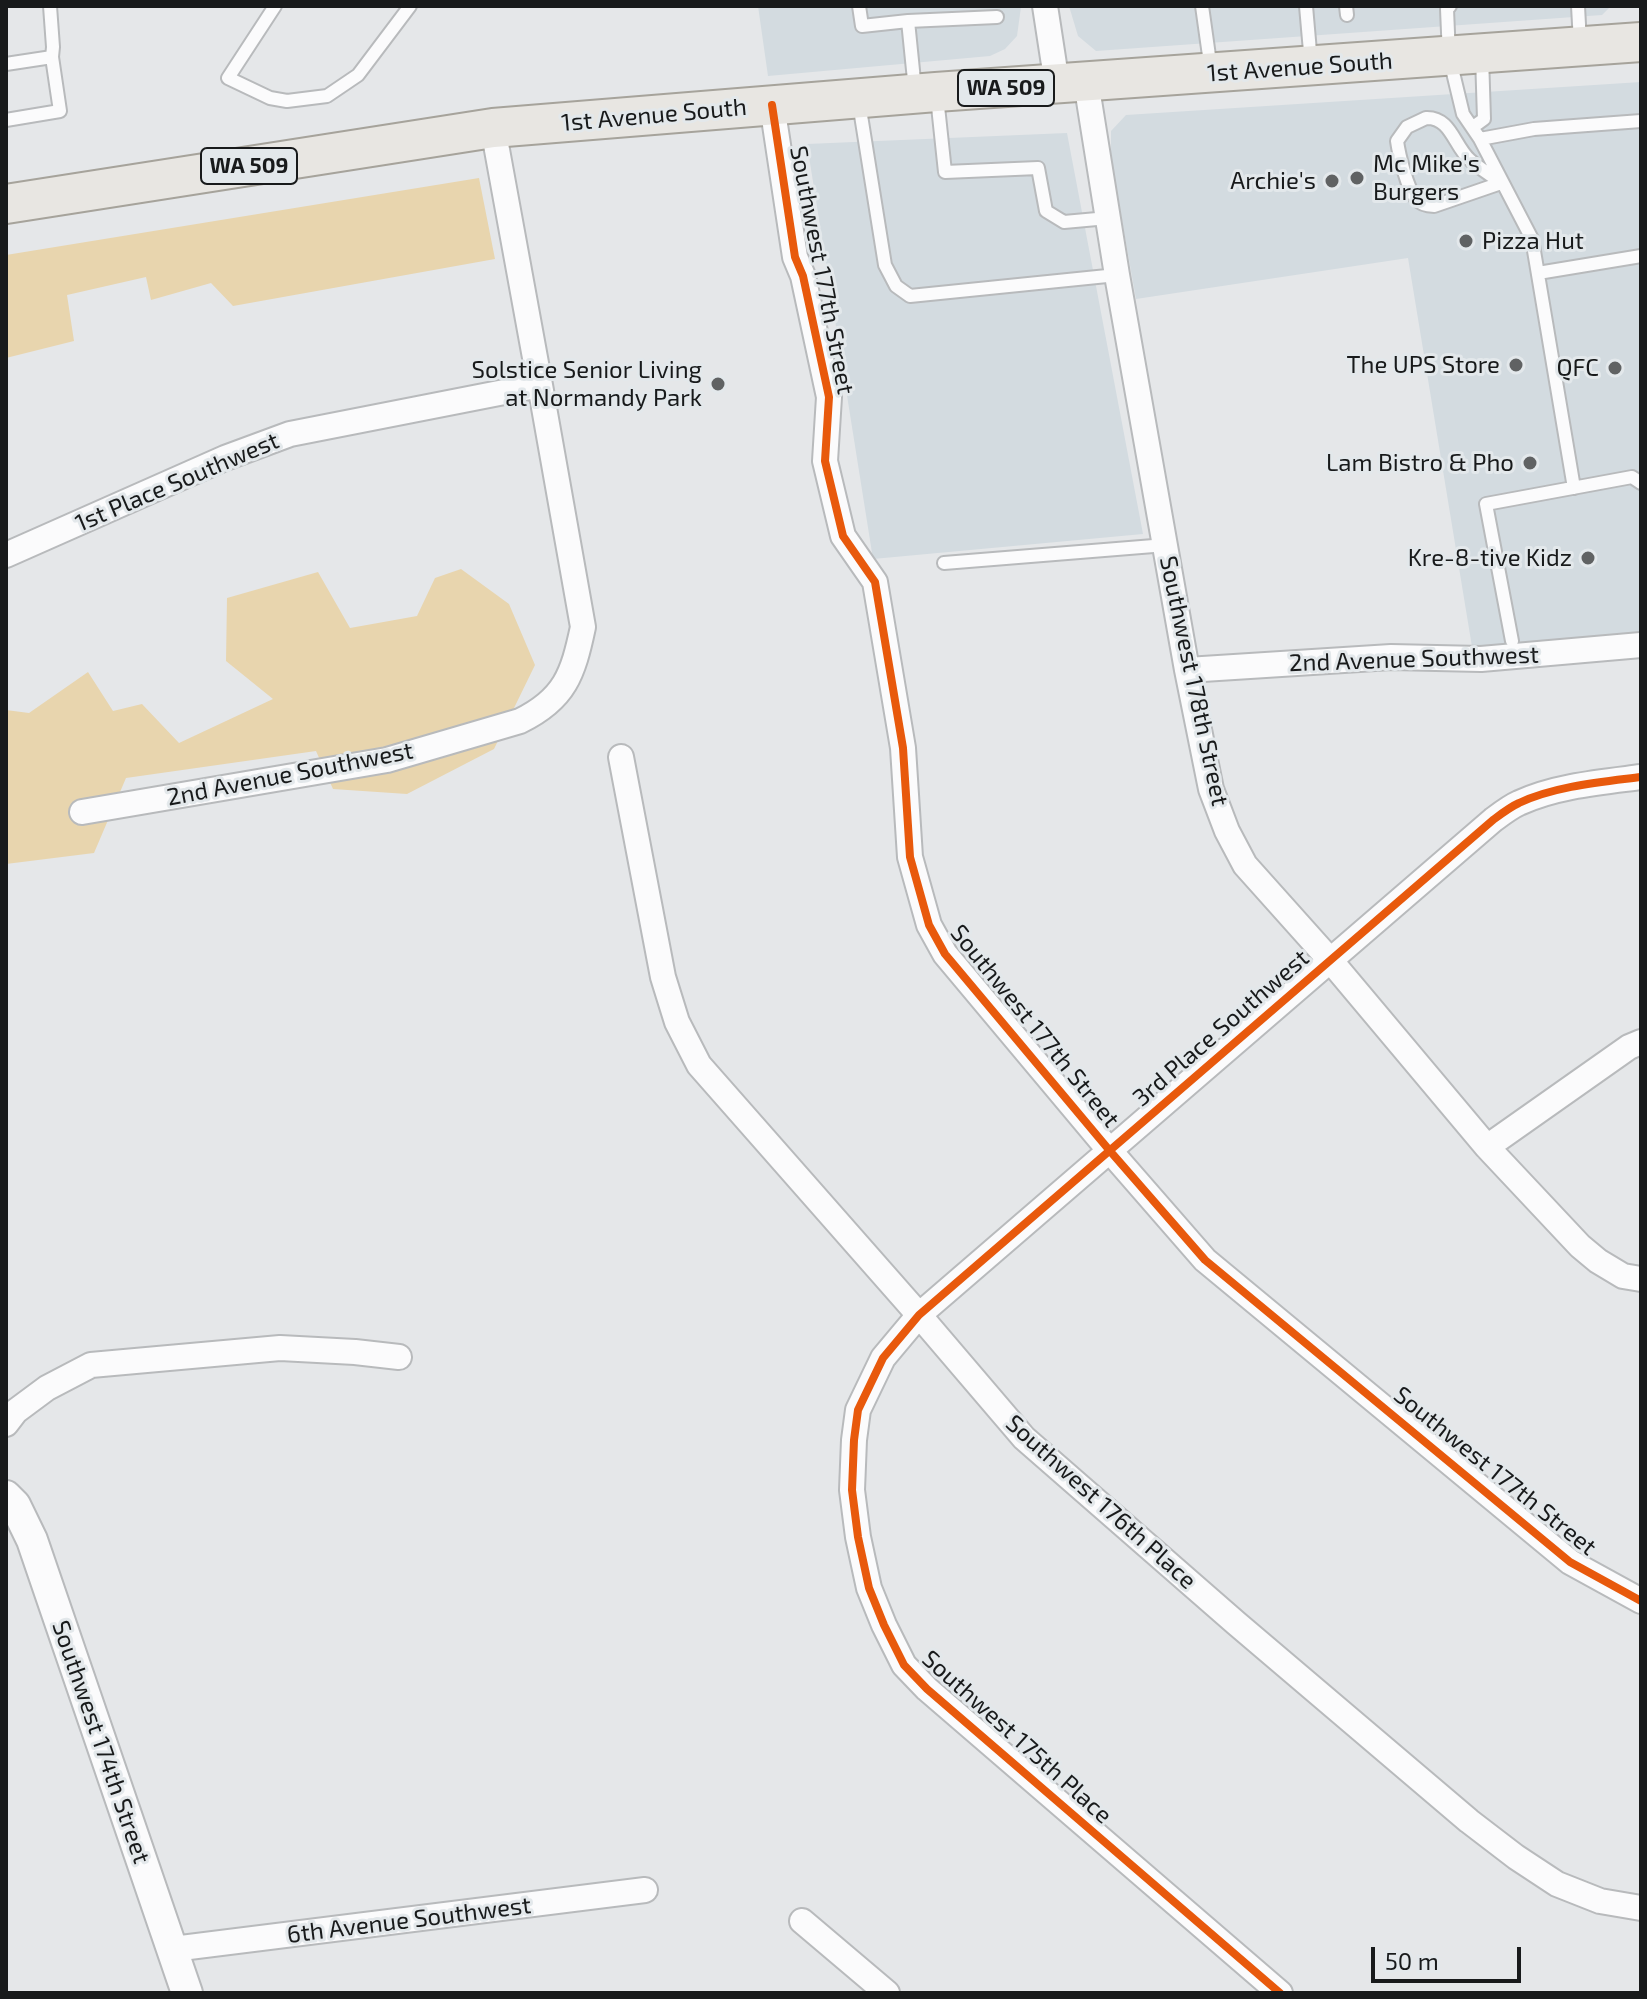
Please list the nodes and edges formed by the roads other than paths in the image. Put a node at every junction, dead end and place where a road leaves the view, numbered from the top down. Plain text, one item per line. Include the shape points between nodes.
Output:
1 (50, 6) edge
2 (275, 6) edge
3 (410, 6) edge
4 (859, 6) edge
5 (920, 6) edge
6 (1045, 6) edge
7 (1202, 6) edge
8 (1306, 6) edge
9 (1450, 6) edge
10 (1578, 6) edge
11 (997, 17) dead end
12 (922, 20) junction
13 (908, 21) junction
14 (1641, 42) edge
15 (1580, 47) junction
16 (1465, 55) junction
17 (52, 57) junction
18 (6, 64) edge
19 (1311, 66) junction
20 (1211, 73) junction
21 (1072, 83) junction
22 (926, 93) junction
23 (858, 98) junction
24 (772, 105) junction
25 (6, 120) edge
26 (1641, 121) edge
27 (493, 128) junction
28 (1476, 133) junction
29 (1501, 183) junction
30 (6, 204) edge
31 (1108, 218) junction
32 (1641, 256) edge
33 (1538, 273) junction
34 (1117, 275) junction
35 (540, 385) junction
36 (1641, 483) edge
37 (1574, 488) junction
38 (1166, 545) junction
39 (6, 555) edge
40 (944, 563) dead end
41 (1512, 641) dead end
42 (1641, 645) edge
43 (1187, 670) junction
44 (621, 757) dead end
45 (1641, 777) edge
46 (82, 812) dead end
47 (1330, 960) junction
48 (1641, 1042) edge
49 (1487, 1147) junction
50 (1110, 1151) junction
51 (1632, 1278) edge
52 (919, 1315) junction
53 (399, 1357) dead end
54 (6, 1424) edge
55 (6, 1496) edge
56 (1641, 1601) edge
57 (645, 1890) dead end
58 (1641, 1908) edge
59 (802, 1921) dead end
60 (173, 1949) junction
61 (187, 1993) edge
62 (887, 1993) edge
63 (1280, 1993) edge

1 - 17 lane
2 - 3 lane via 228,78 287,101 327,96 358,75
4 - 13 lane via 862,26
5 - 12 lane
6 - 21 street, Southwest 178th Street
7 - 20 lane
8 - 19 lane
9 - 16 lane
10 - 15 lane
11 - 12 lane
12 - 13 lane
13 - 22 lane
14 - 15 main road, 1st Avenue South / WA 509
15 - 16 main road, 1st Avenue South / WA 509
16 - 19 main road, 1st Avenue South / WA 509
16 - 28 lane via 1484,119
16 - 28 lane via 1459,103
17 - 18 lane
17 - 25 lane via 60,111
19 - 20 main road, 1st Avenue South / WA 509
20 - 21 main road, 1st Avenue South / WA 509
21 - 22 main road, 1st Avenue South / WA 509
21 - 31 street, Southwest 178th Street
22 - 23 main road, 1st Avenue South / WA 509
22 - 31 lane via 945,172 1038,168 1046,211 1064,222
23 - 24 main road, 1st Avenue South / WA 509
23 - 34 lane via 885,265 896,286 910,296
24 - 27 main road, 1st Avenue South / WA 509
24 - 50 street, Southwest 177th Street via 795,257 829,397 825,461 843,536 875,582 903,748 910,857 929,925 945,954
26 - 28 lane
27 - 30 main road, 1st Avenue South / WA 509
27 - 35 street
28 - 29 lane
29 - 29 lane via 1467,158 1441,120 1426,118 1407,127 1397,141 1411,191 1426,205
29 - 33 lane via 1532,239
31 - 34 street, Southwest 178th Street
32 - 33 lane
33 - 37 lane
34 - 38 street, Southwest 178th Street
35 - 39 street, 1st Place Southwest via 290,434
35 - 46 street, 2nd Avenue Southwest via 583,627 575,665 541,711 387,760
36 - 37 lane via 1632,477
37 - 41 lane via 1486,504
38 - 40 lane
38 - 43 street, Southwest 178th Street
42 - 43 street, 2nd Avenue Southwest via 1481,659 1391,657
43 - 47 street, Southwest 178th Street via 1211,789 1227,831 1245,865
44 - 52 street, Southwest 176th Place via 663,977 677,1022 699,1065
45 - 47 street, 3rd Place Southwest via 1556,791 1519,803
47 - 49 street, Southwest 178th Street
47 - 50 street, 3rd Place Southwest
48 - 49 street
49 - 51 street, Southwest 178th Street via 1580,1246
50 - 52 street, 3rd Place Southwest
50 - 56 street, Southwest 177th Street via 1205,1260 1570,1562
52 - 58 street, Southwest 176th Place via 1024,1438 1469,1821 1557,1884 1600,1901
52 - 63 street, Southwest 175th Place via 883,1358 858,1410 854,1440 852,1490 869,1588 904,1665
53 - 54 street via 280,1348 91,1365 47,1388
55 - 60 street, Southwest 174th Street via 32,1540
57 - 60 street, 6th Avenue Southwest
59 - 62 street
60 - 61 street, Southwest 174th Street

